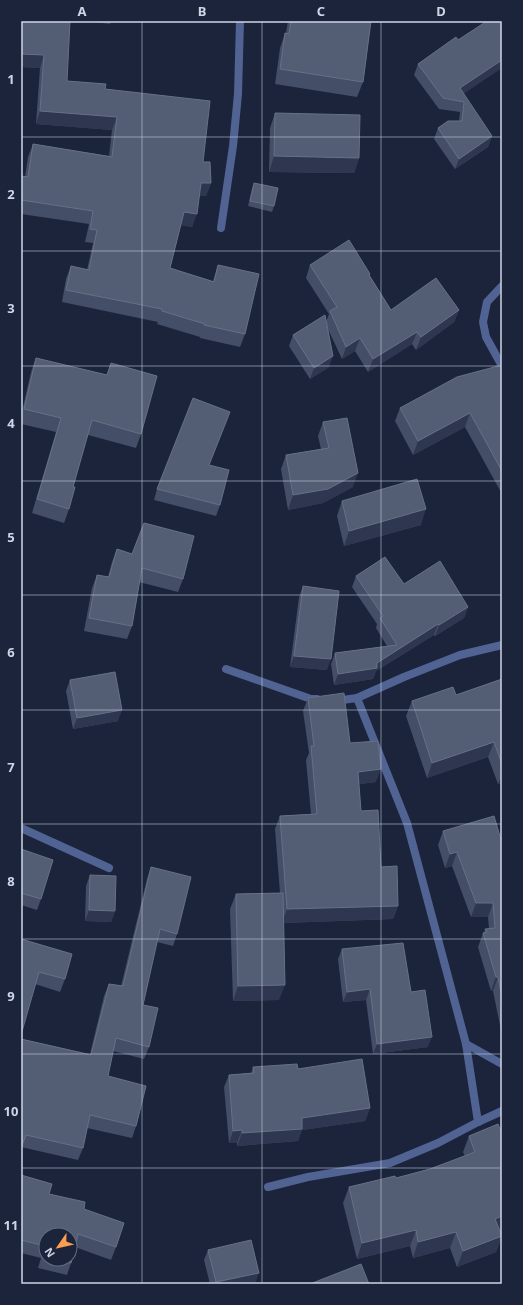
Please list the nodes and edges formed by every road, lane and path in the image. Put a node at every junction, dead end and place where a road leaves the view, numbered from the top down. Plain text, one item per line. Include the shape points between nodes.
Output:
1 (240, 21) edge
2 (221, 228) dead end
3 (502, 286) edge
4 (502, 366) edge
5 (502, 645) edge
6 (226, 669) dead end
7 (357, 698) junction
8 (21, 828) edge
9 (109, 868) dead end
10 (466, 1044) junction
11 (502, 1064) edge
12 (502, 1111) edge
13 (478, 1122) junction
14 (268, 1187) dead end

1 - 2 street via 238,94
3 - 4 street via 487,302 483,322 486,337
5 - 7 street via 460,655
6 - 7 street via 311,699 332,701
7 - 10 street via 407,823
8 - 9 street
10 - 11 street
10 - 13 street
12 - 13 street
13 - 14 street via 438,1143 390,1163 308,1177

